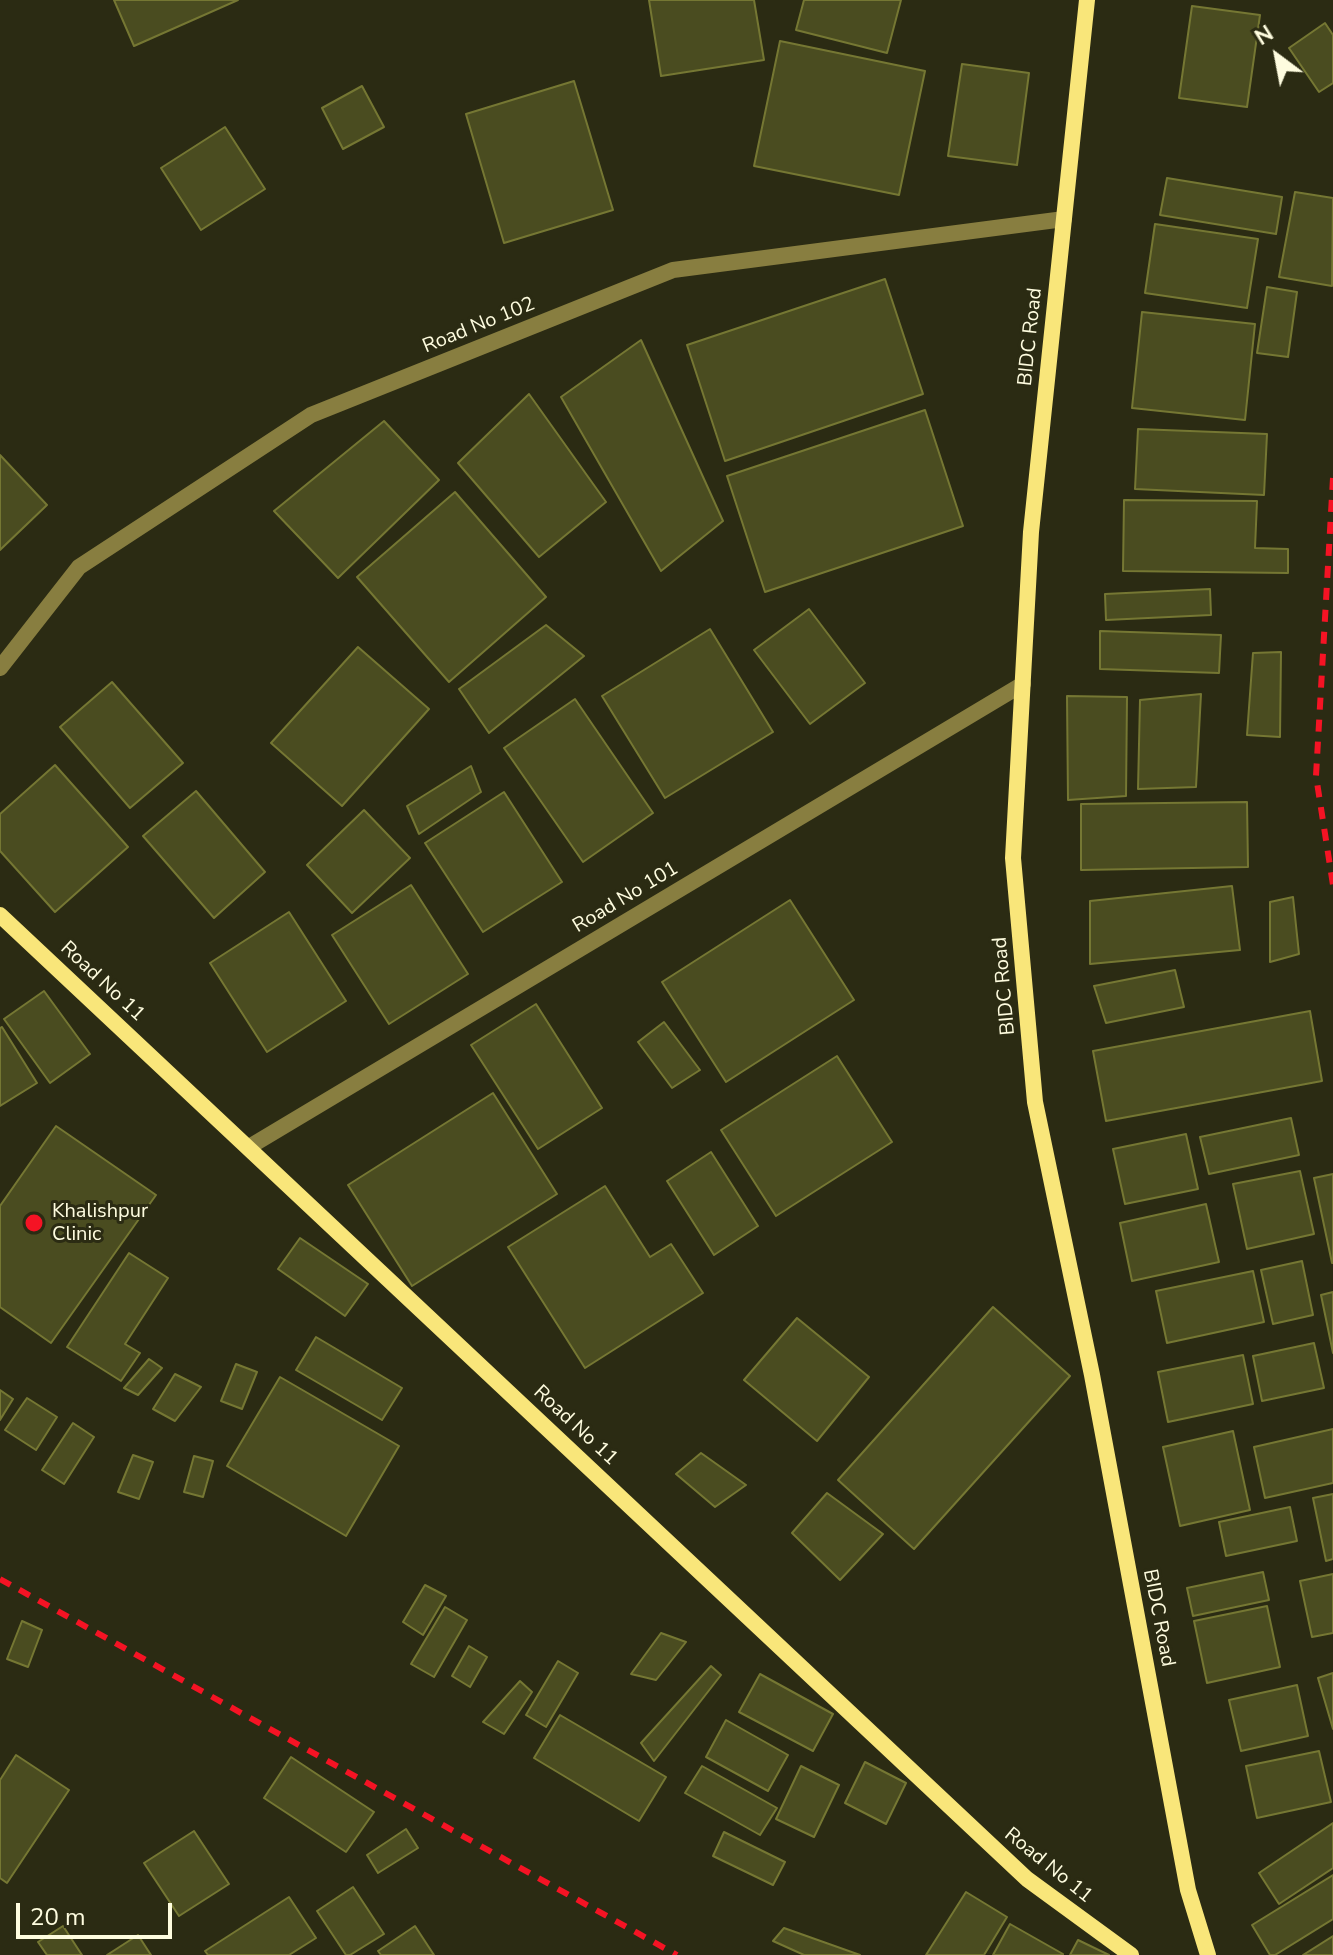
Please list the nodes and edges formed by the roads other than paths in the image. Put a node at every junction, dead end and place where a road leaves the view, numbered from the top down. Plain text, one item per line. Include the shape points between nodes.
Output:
1 (1087, 0) edge
2 (1064, 219) junction
3 (0, 668) edge
4 (1023, 684) junction
5 (0, 915) edge
6 (249, 1147) junction
7 (1131, 1955) edge
8 (1208, 1955) edge

1 - 2 main road, BIDC Road
2 - 3 street, Road No 102 via 673,270 311,415 79,567
2 - 4 main road, BIDC Road via 1031,532
4 - 6 street, Road No 101
4 - 8 main road, BIDC Road via 1013,858 1035,1102 1188,1890
5 - 6 main road, Road No 11
6 - 7 main road, Road No 11 via 1027,1879

